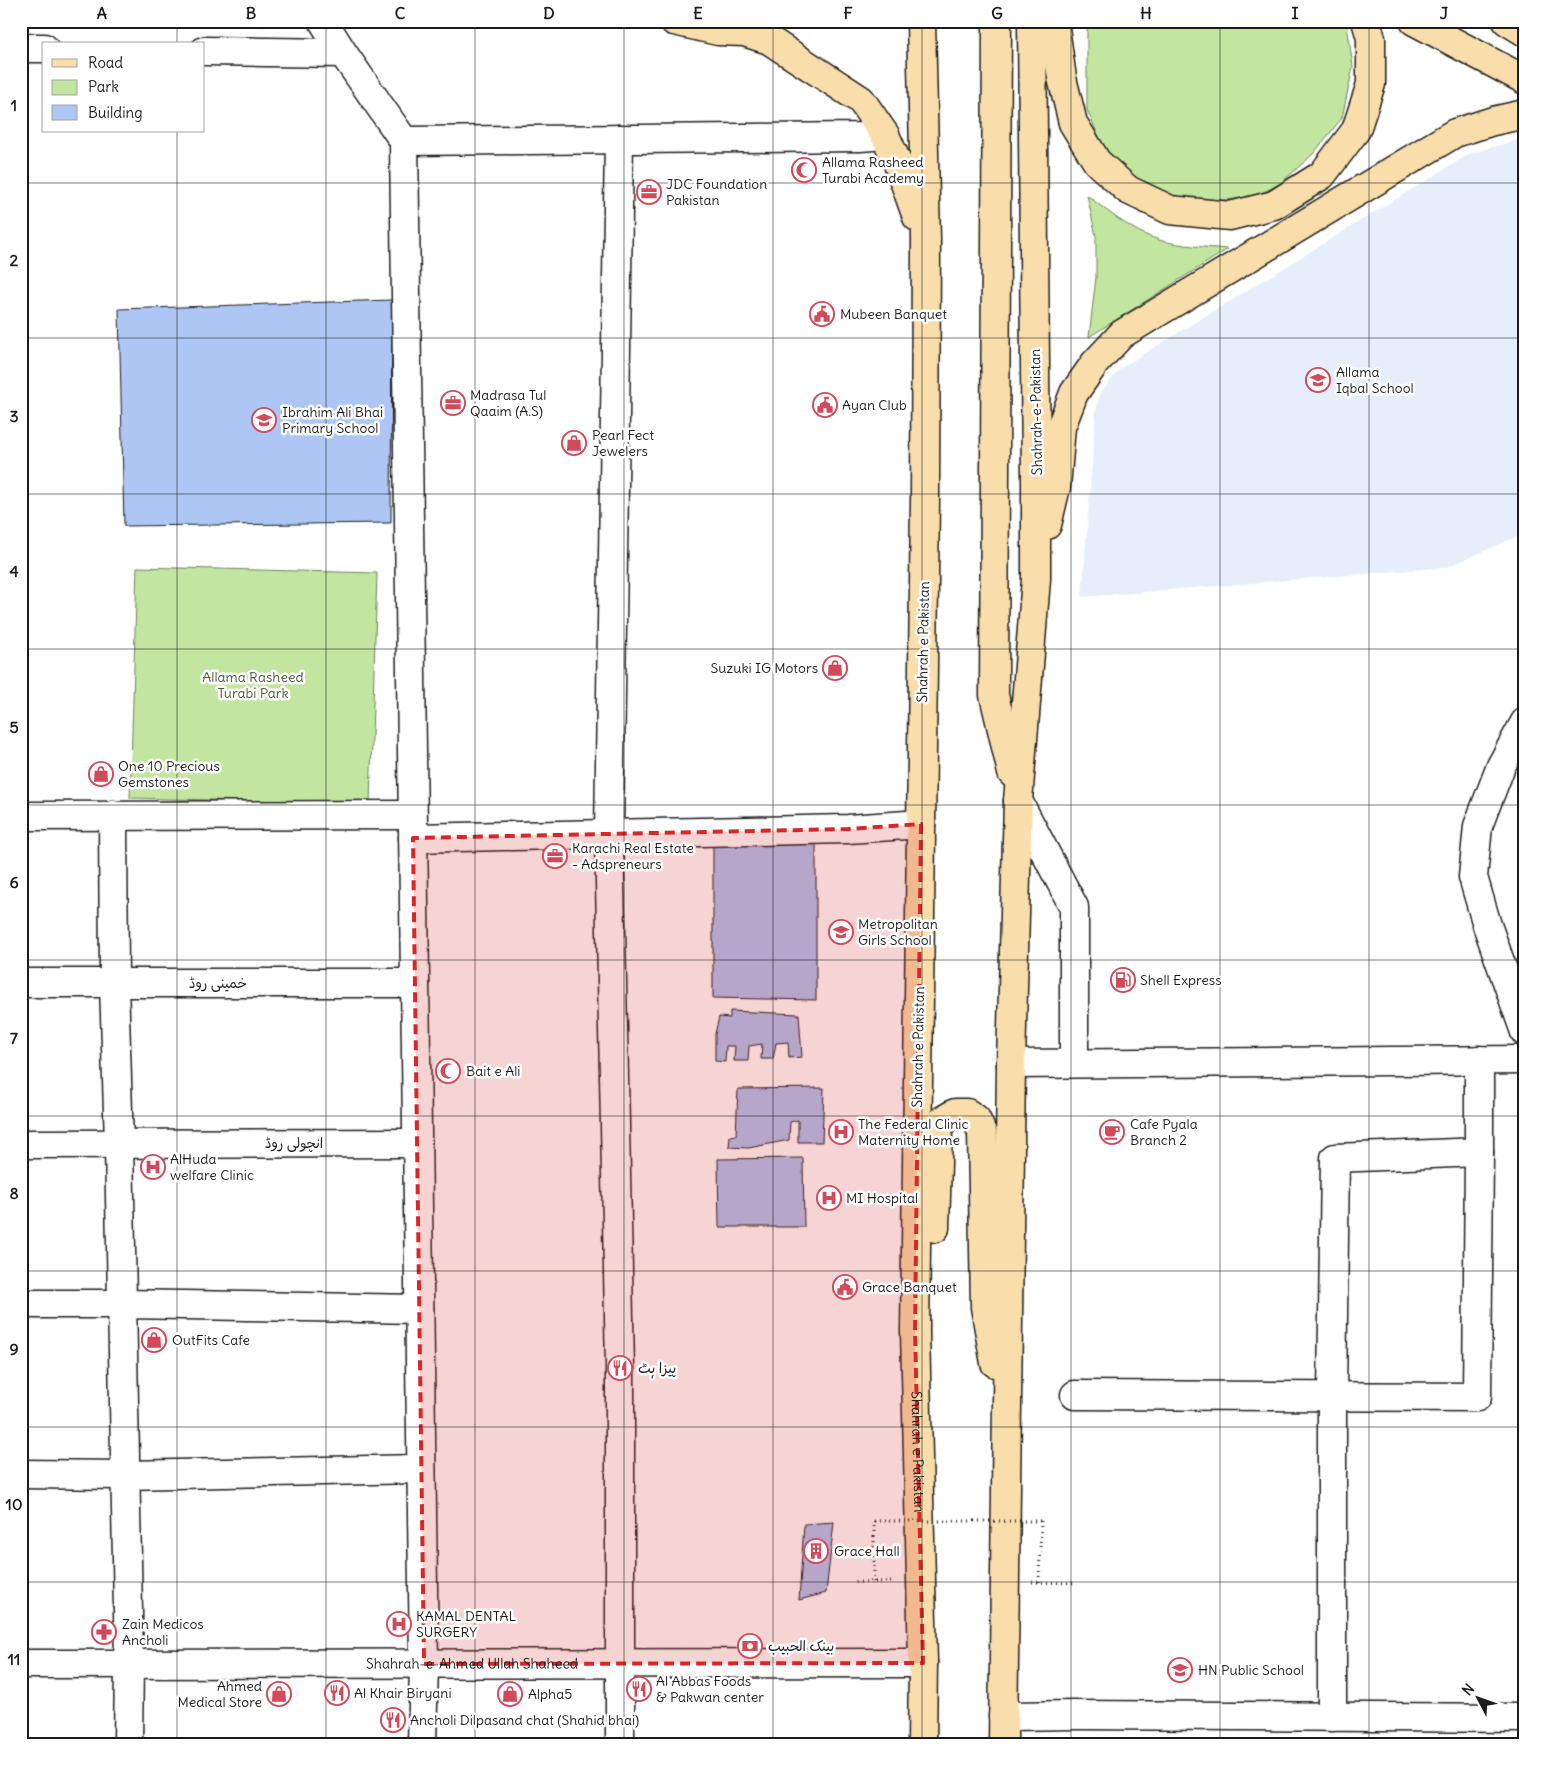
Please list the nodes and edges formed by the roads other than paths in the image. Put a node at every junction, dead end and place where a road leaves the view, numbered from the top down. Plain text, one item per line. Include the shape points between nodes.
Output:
1 (324, 21) edge
2 (674, 21) edge
3 (920, 21) edge
4 (997, 21) edge
5 (1032, 21) edge
6 (1054, 21) edge
7 (1366, 21) edge
8 (1414, 21) edge
9 (1507, 21) edge
10 (1525, 32) edge
11 (21, 48) edge
12 (42, 48) edge
13 (205, 51) edge
14 (343, 54) junction
15 (1525, 80) edge
16 (1525, 114) edge
17 (885, 135) junction
18 (619, 139) junction
19 (404, 141) junction
20 (926, 240) junction
21 (1036, 579) junction
22 (1525, 722) edge
23 (1018, 801) junction
24 (113, 815) junction
25 (21, 816) edge
26 (921, 824) junction
27 (412, 826) junction
28 (609, 834) junction
29 (21, 983) edge
30 (114, 983) junction
31 (415, 983) junction
32 (1525, 1032) edge
33 (1479, 1060) junction
34 (1525, 1060) edge
35 (1074, 1063) junction
36 (1011, 1064) junction
37 (417, 1143) junction
38 (21, 1144) edge
39 (120, 1144) junction
40 (1479, 1152) junction
41 (21, 1304) edge
42 (122, 1304) junction
43 (419, 1309) junction
44 (915, 1332) junction
45 (1075, 1395) dead end
46 (1332, 1396) junction
47 (1006, 1420) junction
48 (421, 1469) junction
49 (21, 1474) edge
50 (125, 1475) junction
51 (923, 1663) junction
52 (21, 1664) edge
53 (128, 1664) junction
54 (424, 1664) junction
55 (620, 1664) junction
56 (1003, 1716) junction
57 (1332, 1717) junction
58 (1525, 1718) edge
59 (128, 1744) edge
60 (422, 1744) edge
61 (620, 1744) edge
62 (922, 1744) edge
63 (1003, 1744) edge

1 - 14 street
2 - 17 main road via 718,31 744,32 768,40 861,100
3 - 20 main road
4 - 23 main road via 994,695
5 - 21 main road, Shahrah-e-Pakistan
6 - 7 main road via 1062,78 1073,123 1097,162 1128,190 1170,210 1230,216 1274,206 1322,175 1356,130 1371,84 1371,38
8 - 15 main road
9 - 10 main road
11 - 12 street
13 - 14 street
14 - 19 street
16 - 21 main road via 1455,133 1122,334 1094,362 1074,393 1061,427 1056,487
17 - 18 street
17 - 20 main road
18 - 19 street
18 - 28 street
19 - 27 street
20 - 26 main road, Shahrah e Pakistan
21 - 23 main road, Shahrah-e-Pakistan
22 - 32 street via 1501,766 1478,826 1473,877
23 - 35 street via 1074,907
23 - 36 main road
24 - 25 street
24 - 27 street
24 - 30 street
26 - 28 street via 848,830
26 - 44 main road, Shahrah e Pakistan
27 - 28 street
27 - 31 street
28 - 55 street via 620,1368
29 - 30 street, خمینی روڈ
30 - 31 street, خمینی روڈ
30 - 39 street
31 - 37 street
33 - 34 street
33 - 35 street
33 - 40 street
35 - 36 street
36 - 47 main road
37 - 39 street, انچولی روڈ
37 - 43 street
38 - 39 street, انچولی روڈ
39 - 42 street
40 - 46 street via 1335,1158
40 - 46 street via 1477,1397
41 - 42 street
42 - 43 street
42 - 50 street
43 - 48 street
44 - 47 main road via 933,1280 938,1131 943,1120 955,1113 967,1114 976,1119 982,1132 985,1307
44 - 51 main road, Shahrah e Pakistan
45 - 46 street
46 - 57 street
47 - 56 main road
48 - 50 street
48 - 54 street
49 - 50 street
50 - 53 street
51 - 55 street, Shahrah-e-Ahmed Ullah Shaheed
51 - 62 main road, Shahrah e Pakistan
52 - 53 street, Shahrah-e-Ahmed Ullah Shaheed
53 - 54 street, Shahrah-e-Ahmed Ullah Shaheed
53 - 59 street
54 - 55 street, Shahrah-e-Ahmed Ullah Shaheed
54 - 60 street
55 - 61 street
56 - 57 street
56 - 63 main road
57 - 58 street

